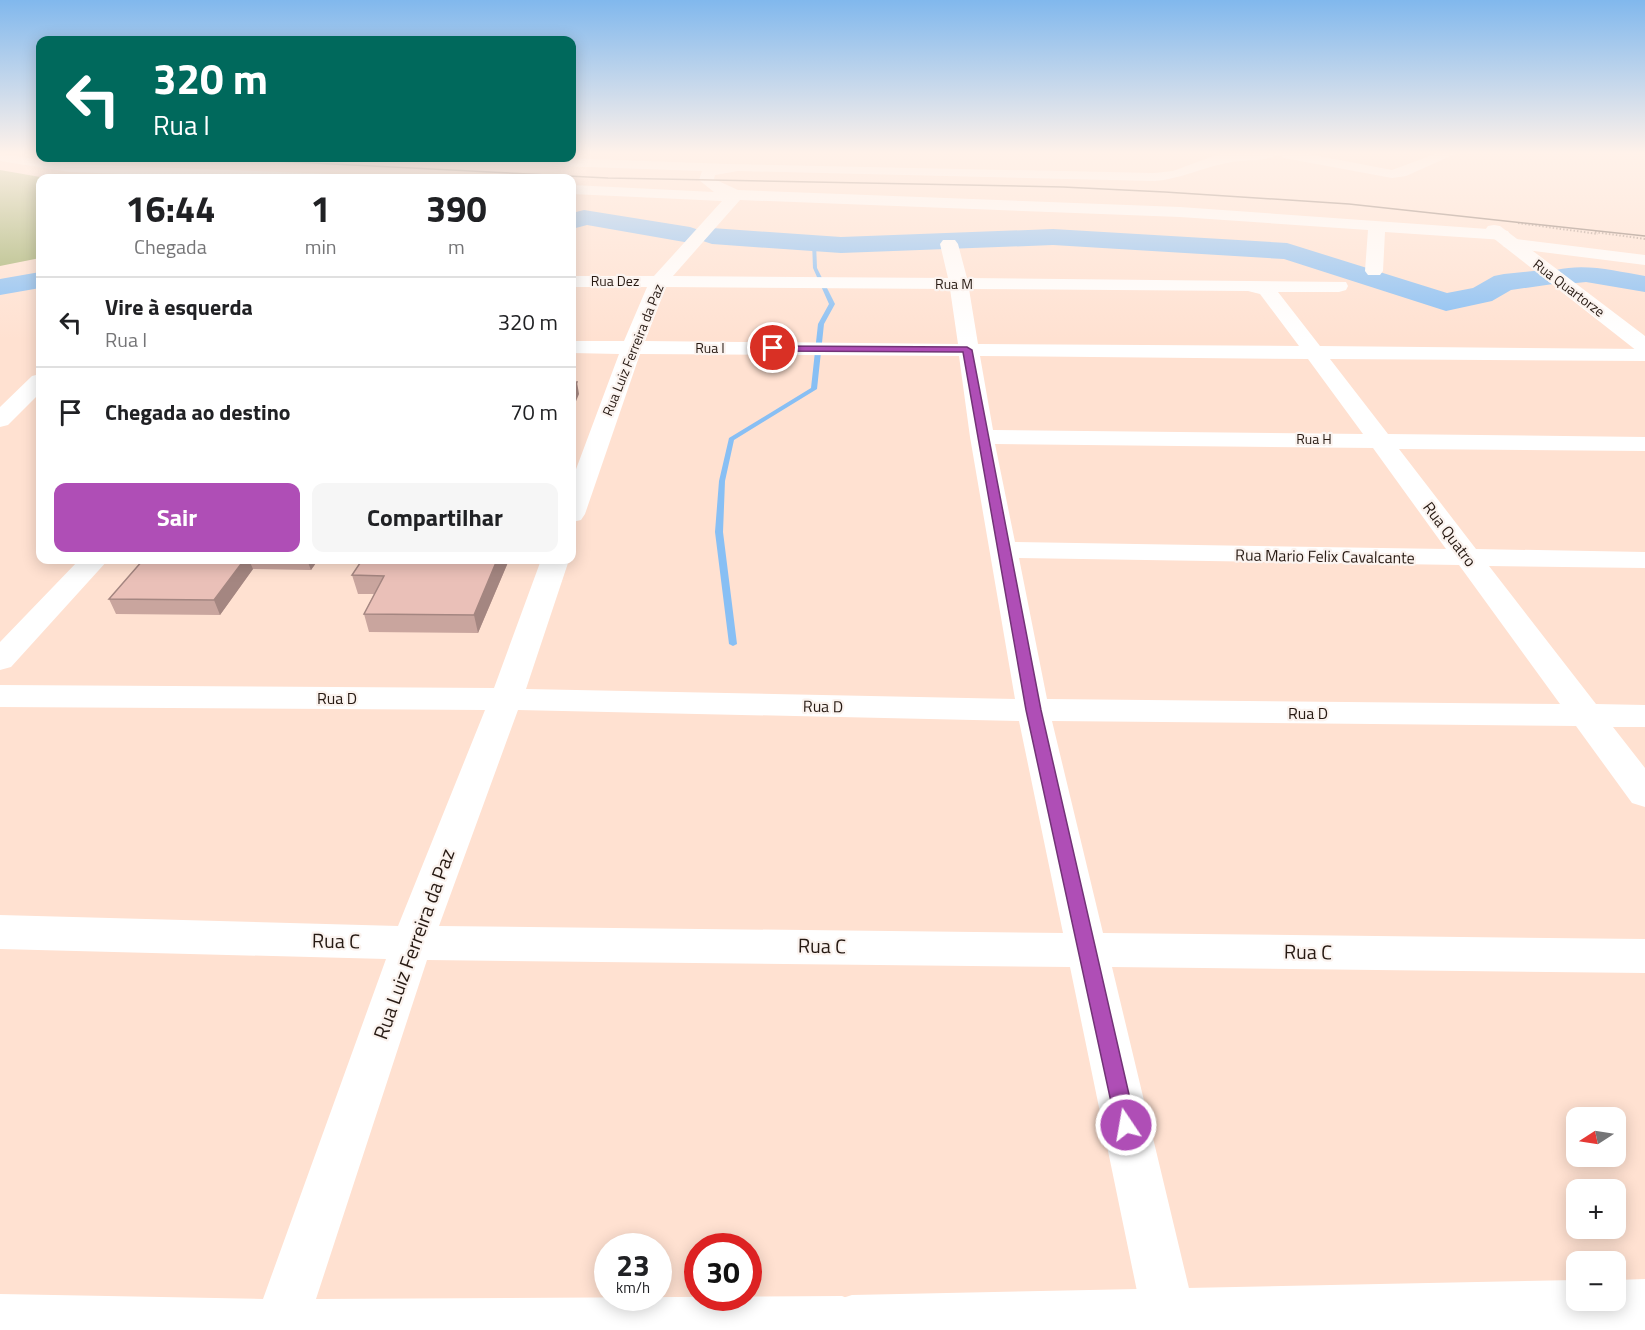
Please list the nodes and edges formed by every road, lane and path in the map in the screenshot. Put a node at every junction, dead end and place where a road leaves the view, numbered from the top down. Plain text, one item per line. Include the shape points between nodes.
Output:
1 (718, 216) edge
2 (1242, 216) edge
3 (1377, 225) junction
4 (1542, 225) dead end
5 (1502, 236) junction
6 (1645, 239) edge
7 (949, 244) dead end
8 (1645, 260) edge
9 (1374, 271) dead end
10 (576, 281) edge
11 (659, 281) junction
12 (959, 284) junction
13 (1254, 286) junction
14 (1339, 286) dead end
15 (1645, 346) edge
16 (576, 347) edge
17 (633, 348) junction
18 (967, 350) junction
19 (1315, 354) junction
20 (1645, 355) edge
21 (36, 385) edge
22 (0, 420) edge
23 (982, 437) junction
24 (1377, 440) junction
25 (1645, 444) edge
26 (576, 503) edge
27 (1005, 550) junction
28 (1469, 559) junction
29 (1645, 560) edge
30 (90, 564) edge
31 (554, 564) edge
32 (0, 660) edge
33 (0, 696) edge
34 (506, 699) junction
35 (1033, 710) junction
36 (1587, 715) junction
37 (1645, 716) edge
38 (1645, 794) edge
39 (0, 932) edge
40 (412, 943) junction
41 (1087, 949) junction
42 (1645, 956) edge
43 (1645, 1307) edge
44 (0, 1321) edge
45 (1171, 1324) edge
46 (839, 1327) edge
47 (279, 1328) edge

1 - 11 street, Rua Luiz Ferreira da Paz
2 - 3 street
3 - 5 street
3 - 9 street
4 - 6 path
5 - 8 street
5 - 15 street, Rua Quartorze
7 - 12 street
10 - 11 street, Rua Dez
11 - 12 street, Rua M
11 - 17 street, Rua Luiz Ferreira da Paz
12 - 13 street, Rua M
12 - 18 street
13 - 14 street, Rua M
13 - 19 street, Rua Quatro via 1273,295
16 - 17 street
17 - 18 street, Rua I
17 - 26 street, Rua Luiz Ferreira da Paz
18 - 19 street, Rua I
18 - 23 street
19 - 20 street, Rua I
19 - 24 street, Rua Quatro
21 - 22 street
23 - 24 street, Rua H
23 - 27 street
24 - 25 street, Rua H
24 - 28 street, Rua Quatro
27 - 28 street, Rua Mario Felix Cavalcante
27 - 35 street
28 - 29 street, Rua Mario Felix Cavalcante
28 - 36 street, Rua Quatro
30 - 32 street
31 - 34 street, Rua Luiz Ferreira da Paz
33 - 34 street, Rua D
34 - 35 street, Rua D
34 - 40 street, Rua Luiz Ferreira da Paz
35 - 36 street, Rua D
35 - 41 street
36 - 37 street, Rua D
36 - 38 street, Rua Quatro
39 - 40 street, Rua C
40 - 41 street, Rua C
40 - 47 street, Rua Luiz Ferreira da Paz
41 - 42 street, Rua C
41 - 45 street
43 - 45 street
44 - 47 street
45 - 46 street
46 - 47 street

